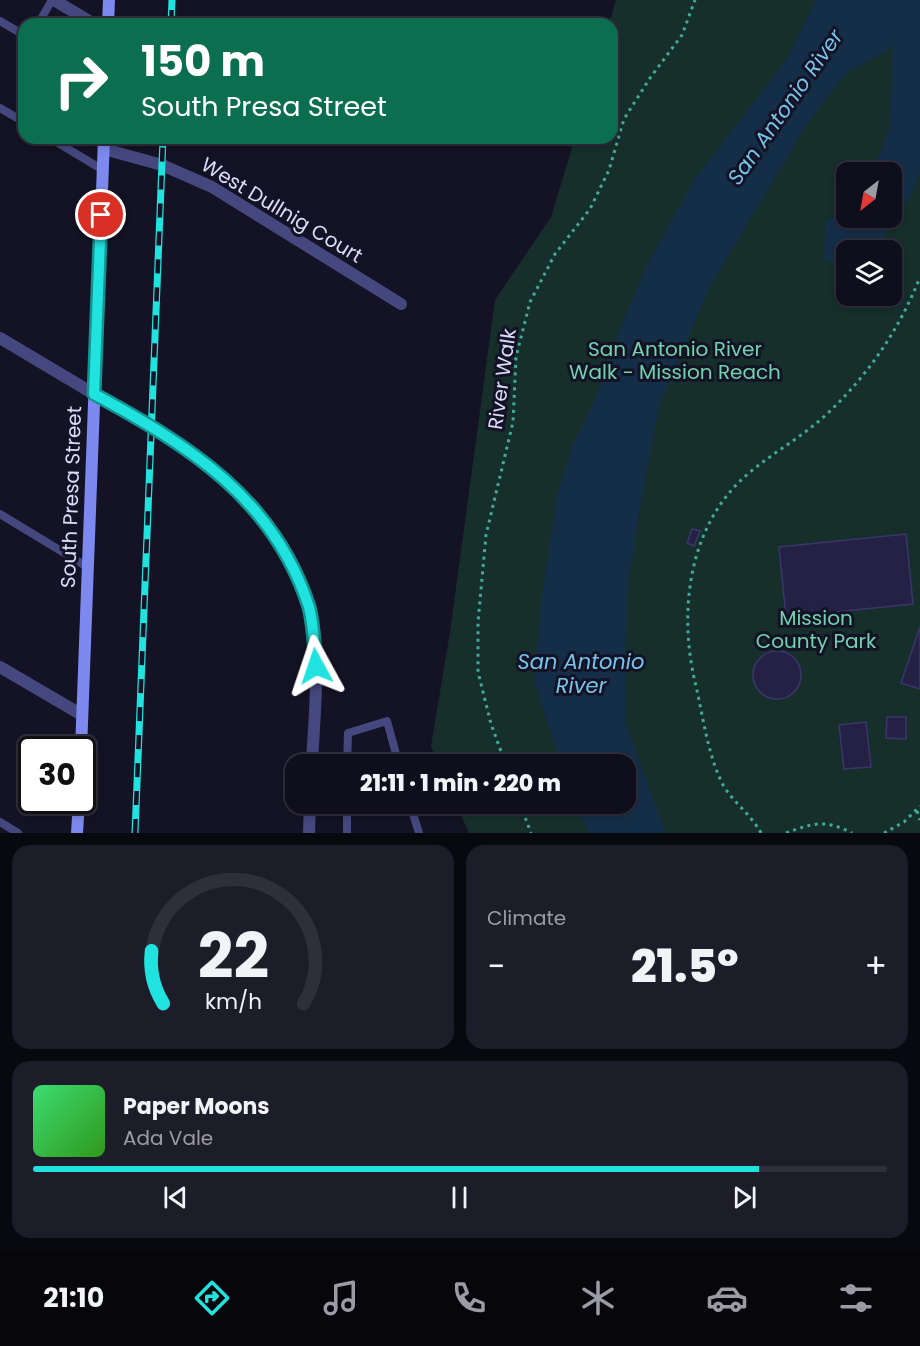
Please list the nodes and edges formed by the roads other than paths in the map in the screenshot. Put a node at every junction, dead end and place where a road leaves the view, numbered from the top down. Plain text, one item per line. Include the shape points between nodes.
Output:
1 (53, 0) edge
2 (109, 0) edge
3 (42, 18) edge
4 (84, 18) edge
5 (108, 18) edge
6 (0, 21) edge
7 (18, 32) edge
8 (0, 108) edge
9 (18, 119) edge
10 (60, 144) edge
11 (104, 144) edge
12 (103, 170) junction
13 (401, 304) dead end
14 (0, 338) edge
15 (94, 394) junction
16 (0, 514) edge
17 (89, 568) junction
18 (0, 667) edge
19 (82, 715) junction
20 (81, 736) edge
21 (312, 754) edge
22 (347, 754) edge
23 (396, 754) edge
24 (78, 814) edge
25 (310, 814) edge
26 (347, 814) edge
27 (413, 814) edge
28 (0, 822) edge
29 (18, 833) edge
30 (77, 833) edge
31 (309, 833) edge
32 (347, 833) edge
33 (419, 833) edge

1 - 3 lane
1 - 4 street
2 - 5 main road
6 - 7 lane
8 - 9 lane
10 - 12 lane
11 - 12 main road, South Presa Street
11 - 13 street, West Dullnig Court via 212,187
12 - 15 main road, South Presa Street
14 - 15 street
15 - 17 main road, South Presa Street
15 - 21 street via 152,426 203,461 248,502 283,547 309,608 312,625 316,666
16 - 17 lane
17 - 19 main road, South Presa Street
18 - 19 street
19 - 20 main road, South Presa Street
22 - 23 lane via 348,733 387,721
24 - 30 main road
25 - 31 street
26 - 32 lane
27 - 33 lane
28 - 29 lane

